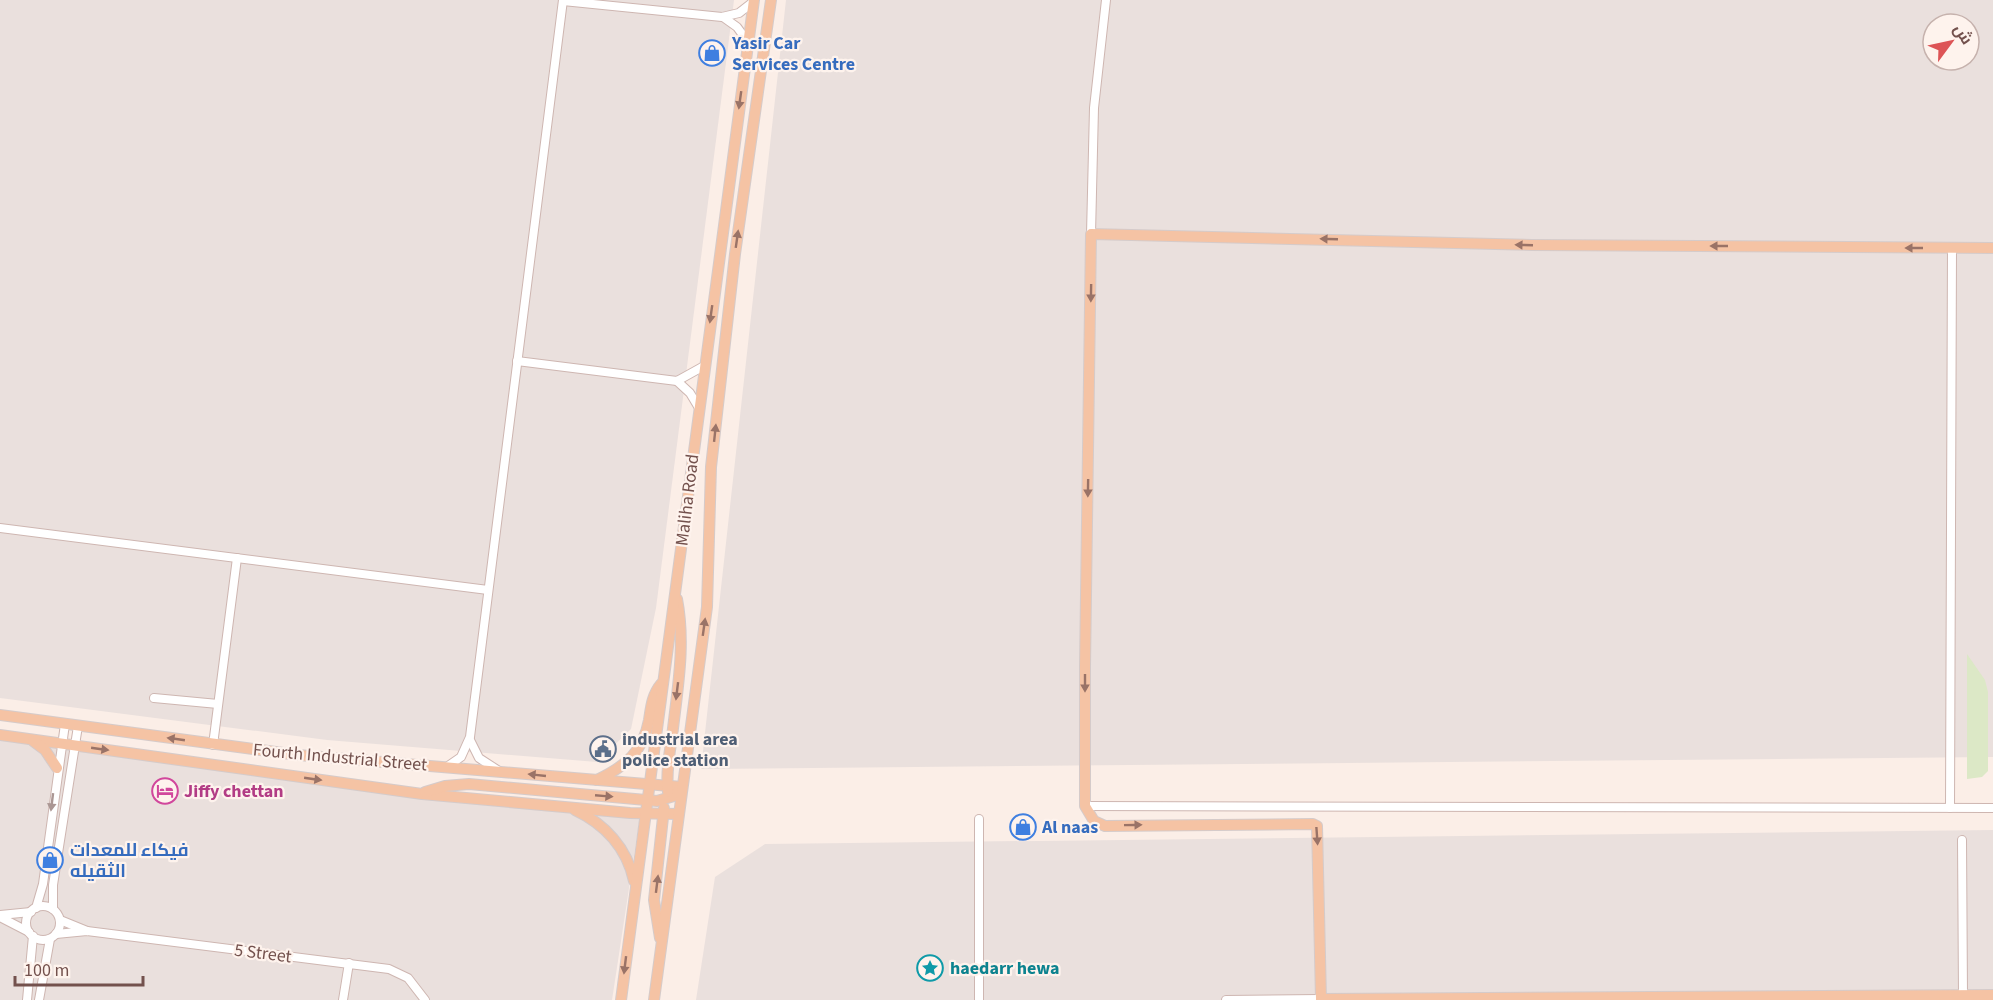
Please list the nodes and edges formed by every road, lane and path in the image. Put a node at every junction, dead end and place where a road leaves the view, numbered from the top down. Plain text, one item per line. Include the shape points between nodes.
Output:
1 (771, 0) edge
2 (1106, 0) edge
3 (563, 1) edge
4 (754, 1) edge
5 (722, 17) junction
6 (748, 42) junction
7 (1091, 234) junction
8 (1952, 248) junction
9 (1993, 248) edge
10 (518, 361) junction
11 (704, 366) junction
12 (677, 381) junction
13 (699, 408) junction
14 (0, 528) edge
15 (237, 558) junction
16 (488, 590) junction
17 (675, 591) junction
18 (663, 682) junction
19 (154, 698) dead end
20 (218, 704) junction
21 (0, 715) edge
22 (65, 724) junction
23 (78, 726) junction
24 (0, 735) edge
25 (470, 737) junction
26 (27, 738) junction
27 (61, 743) junction
28 (74, 745) junction
29 (213, 745) junction
30 (448, 766) junction
31 (57, 768) junction
32 (499, 771) junction
33 (596, 781) junction
34 (650, 785) junction
35 (667, 786) junction
36 (682, 787) junction
37 (422, 794) junction
38 (648, 800) junction
39 (668, 803) junction
40 (1085, 806) junction
41 (570, 808) junction
42 (1950, 808) junction
43 (1993, 808) edge
44 (647, 814) junction
45 (979, 819) dead end
46 (1962, 840) dead end
47 (636, 888) junction
48 (53, 909) junction
49 (33, 910) junction
50 (0, 916) edge
51 (60, 920) junction
52 (87, 931) junction
53 (31, 934) junction
54 (53, 936) junction
55 (661, 941) junction
56 (349, 963) junction
57 (1993, 995) edge
58 (1963, 996) junction
59 (1784, 998) edge
60 (1321, 999) edge
61 (27, 1000) edge
62 (39, 1000) edge
63 (343, 1000) edge
64 (425, 1000) edge
65 (621, 1000) edge
66 (654, 1000) edge
67 (979, 1000) edge
68 (1226, 1000) edge
69 (1247, 1000) edge

36 -> 1 main road, Maliha Road via 707,607 710,488 733,266
2 - 7 street via 1094,108
3 - 5 street
3 - 10 street
4 - 5 street via 739,13
4 - 6 main road, Maliha Road
5 - 6 street via 737,27
6 -> 11 main road, Maliha Road
8 -> 7 main road via 1532,245
7 -> 40 main road
8 - 9 main road
8 - 42 street
10 - 12 street
10 - 16 street
11 - 12 street
11 - 13 main road, Maliha Road
12 - 13 street
13 - 17 main road, Maliha Road
14 - 15 street
15 - 16 street
15 - 20 street
16 - 25 street
17 - 18 main road, Maliha Road
17 -> 35 main road via 683,639
18 - 33 main road via 654,695 645,737 637,753
18 - 34 main road, Maliha Road
19 - 20 street
20 - 29 street
21 - 22 main road, Fourth Industrial Street
22 - 23 main road, Fourth Industrial Street
22 - 27 street
23 - 28 street
29 -> 23 main road, Fourth Industrial Street
24 - 26 main road, Fourth Industrial Street
25 - 30 street via 461,758
25 - 32 street via 479,758
26 - 27 main road, Fourth Industrial Street
26 - 31 main road via 45,750
27 - 28 main road, Fourth Industrial Street
27 - 31 street
28 -> 37 main road, Fourth Industrial Street
28 - 48 street via 53,885
29 - 30 main road, Fourth Industrial Street
30 - 32 main road, Fourth Industrial Street
31 -> 49 street via 43,884
33 -> 32 main road, Fourth Industrial Street
33 - 34 main road, Fourth Industrial Street
34 - 35 main road, Fourth Industrial Street
34 - 38 main road, Maliha Road
34 - 39 main road
35 - 36 main road, Fourth Industrial Street
35 - 39 main road
36 - 39 main road, Maliha Road
37 -> 38 main road via 445,786 469,784
37 - 41 main road, Fourth Industrial Street
38 - 39 main road
38 - 44 main road, Maliha Road
39 - 44 main road
55 -> 39 main road via 654,900
39 - 55 main road, Maliha Road via 678,814
40 - 42 street
40 -> 60 main road via 1090,818 1102,826 1316,825
41 - 44 main road, Fourth Industrial Street
41 - 47 main road via 592,819 611,836 627,858
42 - 43 street
44 - 47 main road, Maliha Road
45 - 67 street
46 - 58 street
47 -> 65 main road, Maliha Road
48 - 49 street via 44,906
48 - 51 street
49 - 50 street
49 - 53 street via 27,918
50 - 53 street
51 - 52 street, 5 Street
51 - 54 street
52 - 54 street, 5 Street
52 - 56 street, 5 Street
53 - 54 street
53 - 61 street
54 - 62 street
55 - 66 main road, Maliha Road
56 - 63 street
56 - 64 street, 5 Street via 399,972
57 - 58 main road
58 - 59 main road
59 - 60 main road
60 - 69 street
68 - 69 street

